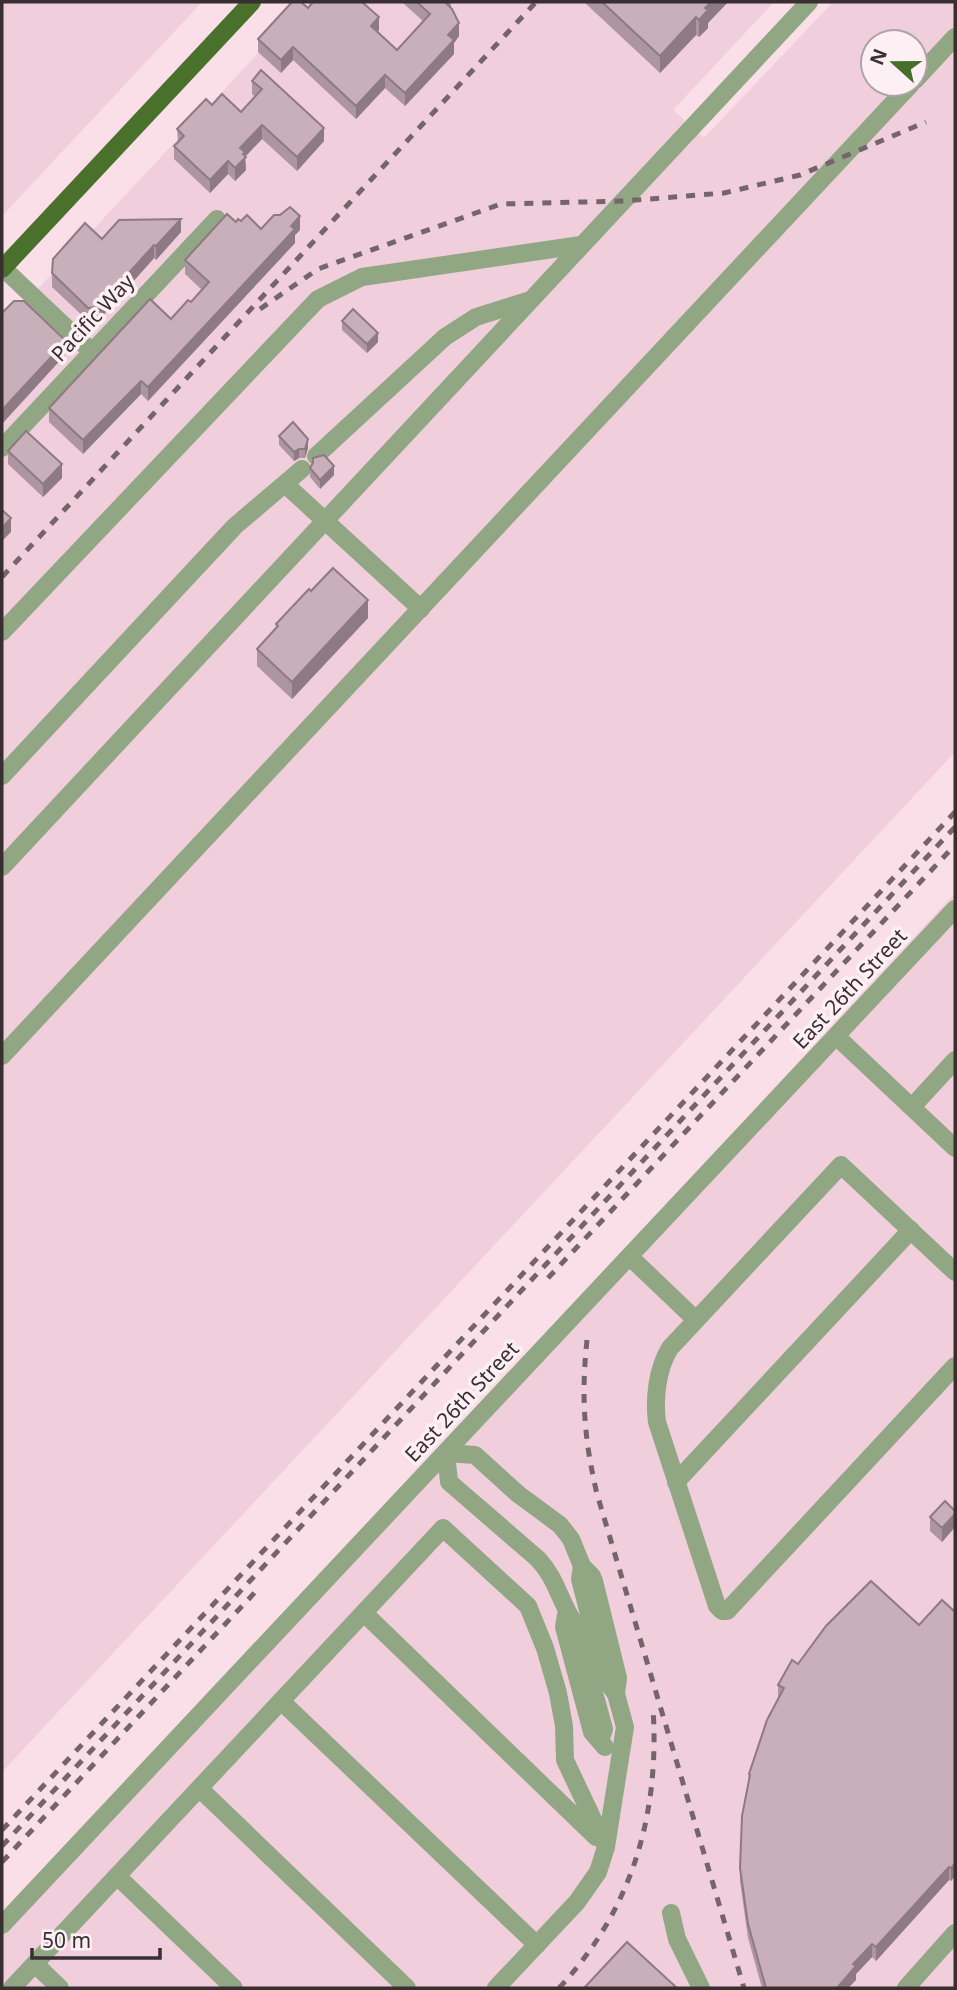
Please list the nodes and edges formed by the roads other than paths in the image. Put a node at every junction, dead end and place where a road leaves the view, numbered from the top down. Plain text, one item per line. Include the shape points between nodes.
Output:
1 (252, 2) edge
2 (809, 2) edge
3 (955, 37) edge
4 (929, 65) edge
5 (898, 98) edge
6 (217, 219) dead end
7 (580, 245) junction
8 (2, 268) edge
9 (530, 299) junction
10 (92, 352) junction
11 (2, 448) edge
12 (316, 456) edge
13 (302, 470) dead end
14 (285, 484) junction
15 (325, 520) junction
16 (421, 608) junction
17 (2, 632) edge
18 (2, 776) edge
19 (2, 867) edge
20 (955, 909) edge
21 (837, 1037) junction
22 (2, 1056) edge
23 (955, 1060) edge
24 (912, 1107) junction
25 (955, 1148) edge
26 (911, 1230) junction
27 (630, 1257) junction
28 (955, 1272) edge
29 (696, 1320) junction
30 (955, 1366) edge
31 (446, 1452) junction
32 (676, 1482) junction
33 (364, 1613) junction
34 (281, 1701) junction
35 (619, 1762) junction
36 (200, 1789) junction
37 (606, 1847) junction
38 (117, 1876) junction
39 (671, 1913) dead end
40 (2, 1925) edge
41 (955, 1933) edge
42 (537, 1945) junction
43 (35, 1964) junction
44 (912, 1982) edge
45 (12, 1988) edge
46 (60, 1988) edge
47 (234, 1988) edge
48 (407, 1988) edge
49 (496, 1988) edge
50 (701, 1988) edge
51 (931, 1988) edge

1 - 8 main road
2 - 7 street
3 - 4 street
5 - 16 street
6 - 10 street, Pacific Way
7 - 9 street
7 - 17 street via 362,278 318,299
8 - 10 street
9 - 12 street via 476,317 445,337
9 - 15 street
10 - 11 street, Pacific Way
13 - 14 street
14 - 15 street
14 - 18 street via 236,526
15 - 16 street
15 - 19 street
16 - 22 street
20 - 21 street, East 26th Street
21 - 24 street
21 - 27 street, East 26th Street
23 - 24 street
24 - 25 street
26 - 28 street
26 - 29 street via 841,1165
26 - 32 street
27 - 29 street
27 - 31 street, East 26th Street
29 - 32 street via 667,1353 654,1405
30 - 32 street via 727,1611 717,1606
31 - 35 street via 449,1482 548,1570 556,1583 567,1612 564,1627 592,1732
31 - 35 street via 475,1455 571,1539 582,1566 580,1579 606,1680 616,1694 625,1727
31 - 40 street, East 26th Street
33 - 34 street
33 - 37 street
33 - 37 street via 443,1528 528,1606 558,1693 565,1760
34 - 36 street
34 - 42 street
35 - 37 street
36 - 38 street
36 - 48 street
37 - 42 street via 598,1872 584,1892
38 - 43 street
38 - 47 street
39 - 50 street via 677,1939
41 - 44 street
42 - 49 street
43 - 45 street
43 - 46 street
44 - 51 street

